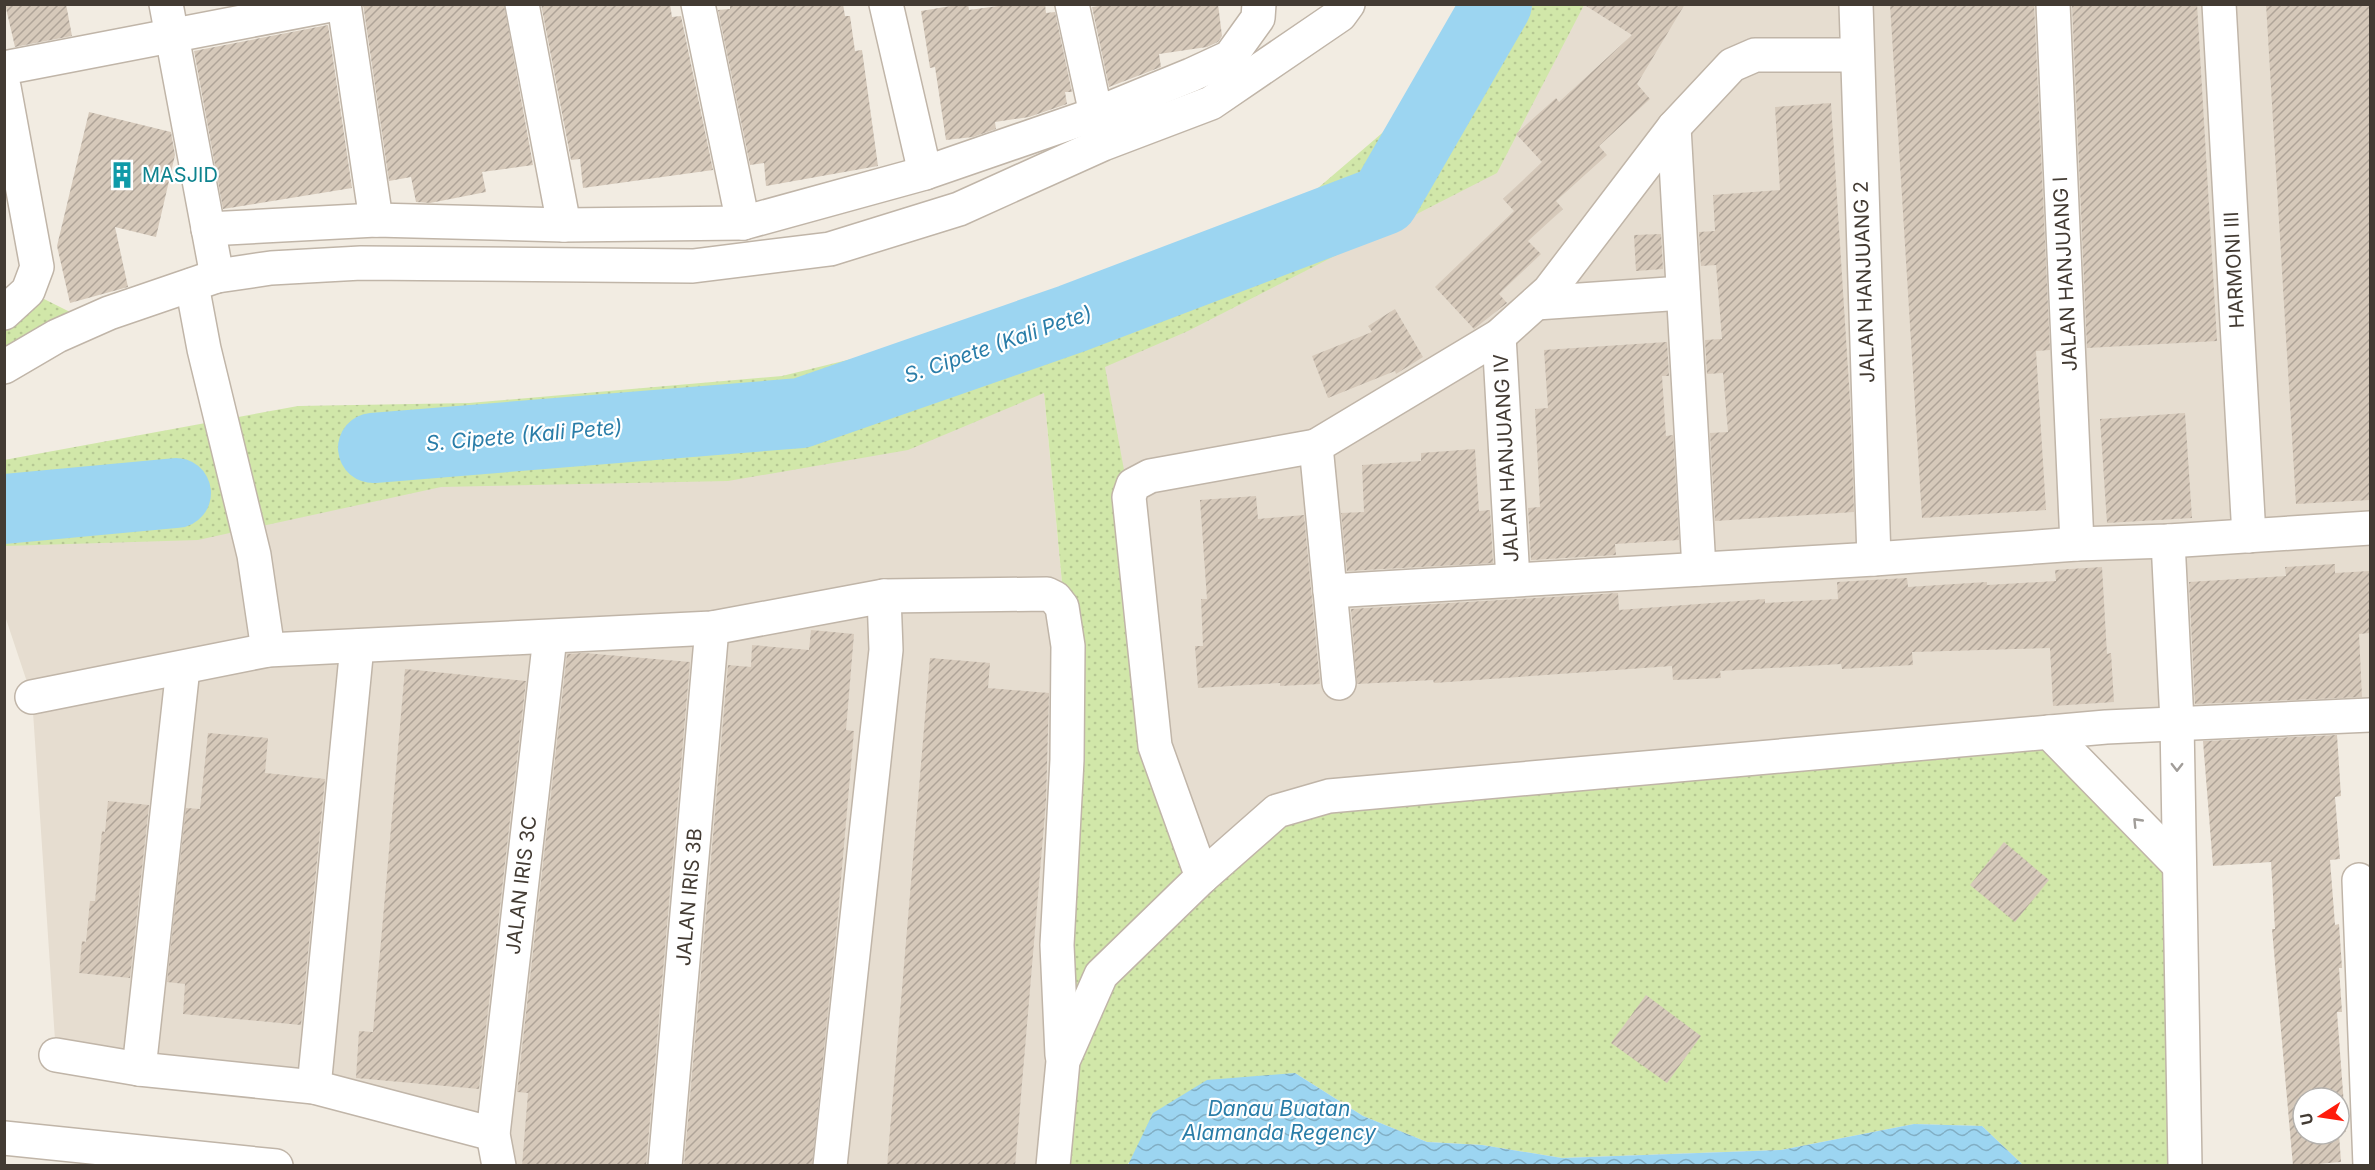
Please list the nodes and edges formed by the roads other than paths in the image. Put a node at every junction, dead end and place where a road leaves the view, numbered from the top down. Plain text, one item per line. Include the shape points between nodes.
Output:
1 (166, 4) edge
2 (336, 4) edge
3 (344, 4) edge
4 (522, 4) edge
5 (698, 4) edge
6 (886, 4) edge
7 (1072, 4) edge
8 (1259, 4) edge
9 (1348, 4) edge
10 (1856, 4) edge
11 (2053, 4) edge
12 (2219, 4) edge
13 (172, 37) junction
14 (1856, 55) junction
15 (4, 68) edge
16 (4, 87) edge
17 (1095, 114) junction
18 (1674, 127) junction
19 (925, 173) junction
20 (376, 220) junction
21 (743, 223) junction
22 (564, 225) junction
23 (208, 229) junction
24 (204, 281) junction
25 (1683, 293) junction
26 (1536, 303) junction
27 (4, 313) edge
28 (1499, 336) junction
29 (4, 367) edge
30 (1316, 446) junction
31 (2370, 528) edge
32 (2250, 536) junction
33 (2160, 541) junction
34 (2078, 544) junction
35 (1874, 559) junction
36 (1699, 569) junction
37 (1513, 580) junction
38 (1330, 591) junction
39 (884, 596) junction
40 (712, 628) junction
41 (550, 637) junction
42 (357, 646) junction
43 (268, 650) junction
44 (183, 668) junction
45 (1339, 683) dead end
46 (32, 697) dead end
47 (2370, 715) edge
48 (2169, 723) junction
49 (2049, 732) junction
50 (2178, 864) junction
51 (1202, 877) junction
52 (2359, 880) dead end
53 (2366, 920) edge
54 (2367, 994) edge
55 (56, 1056) dead end
56 (1063, 1061) junction
57 (139, 1069) junction
58 (314, 1087) junction
59 (4, 1138) edge
60 (496, 1150) edge
61 (276, 1166) edge
62 (665, 1166) edge
63 (830, 1166) edge
64 (1053, 1166) edge
65 (2186, 1166) edge
66 (2370, 1166) edge

1 - 13 street
2 - 13 street
3 - 20 street
4 - 22 street
5 - 21 street
6 - 19 street
7 - 17 street
8 - 17 street via 1258,18 1230,57
9 - 24 street via 1340,15 1211,103 1103,144 960,209 830,249 693,266 361,263 271,268
10 - 14 street, JALAN HANJUANG 2
11 - 34 street, JALAN HANJUANG I
12 - 32 street, HARMONI III
13 - 15 street
13 - 23 street
14 - 18 street via 1743,58
14 - 35 street, JALAN HANJUANG 2
16 - 27 street via 36,267 28,291
17 - 19 street
18 - 25 street
18 - 26 street
19 - 21 street
20 - 22 street
20 - 23 street
21 - 22 street
23 - 24 street
24 - 29 street via 57,336
24 - 43 street via 204,349 254,555
25 - 26 street
25 - 36 street
26 - 28 street
28 - 30 street
28 - 37 street, JALAN HANJUANG IV
30 - 38 street
30 - 51 street via 1150,476 1133,484 1129,497 1155,746
31 - 32 street
32 - 33 street
33 - 34 street
33 - 48 street
34 - 35 street
35 - 36 street
36 - 37 street
37 - 38 street
38 - 45 street
39 - 40 street
39 - 56 street via 1047,594 1062,607 1068,646 1067,760 1057,945
39 - 63 street via 886,650
40 - 41 street
40 - 62 street, JALAN IRIS 3B
41 - 42 street
41 - 60 street, JALAN IRIS 3C
42 - 43 street
42 - 58 street
43 - 44 street
44 - 46 street
44 - 57 street
47 - 48 street
48 - 49 street
48 -> 50 street
50 -> 49 street
49 - 51 street via 1329,796 1276,812
50 - 65 street
51 - 56 street via 1101,975
52 - 53 street
53 - 54 street
54 - 66 street
55 - 57 street
56 - 64 street
57 - 58 street
58 - 60 street
59 - 61 street

